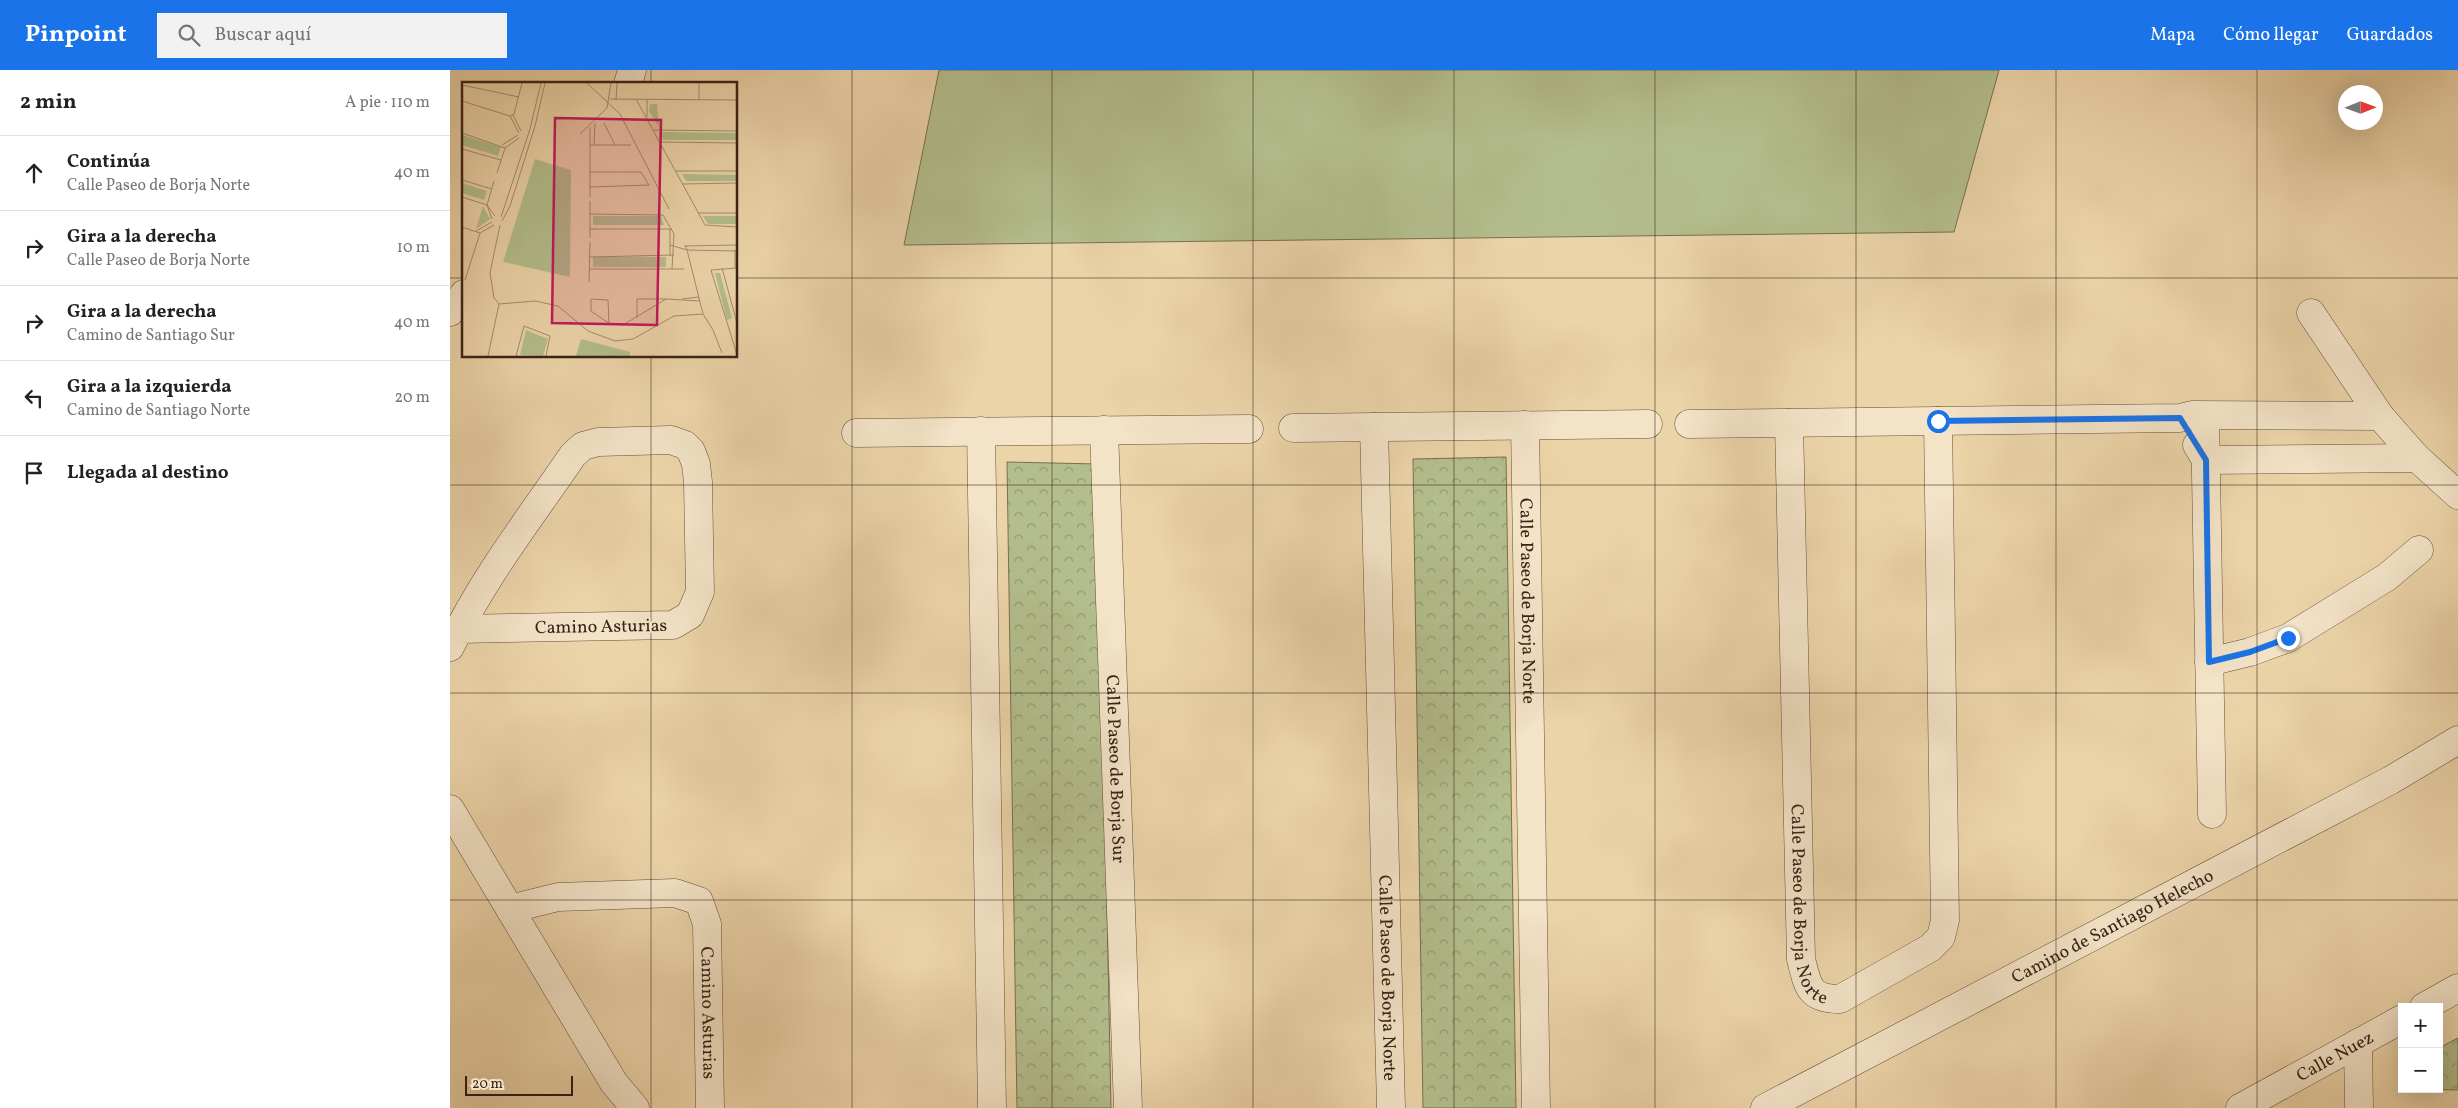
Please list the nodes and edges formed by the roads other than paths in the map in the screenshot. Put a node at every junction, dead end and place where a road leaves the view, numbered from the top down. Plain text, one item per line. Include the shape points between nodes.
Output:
1 (462, 297) edge
2 (450, 312) edge
3 (2311, 314) dead end
4 (2380, 416) junction
5 (2193, 417) junction
6 (1938, 421) junction
7 (1789, 423) junction
8 (1648, 424) dead end
9 (1690, 424) dead end
10 (1525, 426) junction
11 (1374, 427) junction
12 (1293, 428) dead end
13 (1250, 429) dead end
14 (1104, 430) junction
15 (981, 431) junction
16 (856, 432) dead end
17 (2417, 458) junction
18 (2206, 460) junction
19 (2458, 495) edge
20 (2419, 550) dead end
21 (454, 638) edge
22 (2209, 662) junction
23 (2458, 740) edge
24 (450, 809) edge
25 (2212, 814) dead end
26 (510, 909) junction
27 (2458, 988) edge
28 (2431, 1003) edge
29 (2398, 1021) edge
30 (2358, 1043) junction
31 (2243, 1107) edge
32 (635, 1108) edge
33 (710, 1108) edge
34 (992, 1108) edge
35 (1128, 1108) edge
36 (1390, 1108) edge
37 (1536, 1108) edge
38 (1765, 1108) edge
39 (2359, 1108) edge

1 - 2 street
3 - 4 street
4 - 5 street
4 - 17 street
5 - 6 street
5 - 18 street
6 - 7 street
6 - 7 street, Calle Paseo de Borja Norte via 1945,920 1942,937 1930,948 1840,999 1824,999 1814,994 1801,959
7 - 9 street
8 - 10 street
10 - 11 street
10 - 37 street, Calle Paseo de Borja Norte
11 - 12 street
11 - 36 street, Calle Paseo de Borja Norte
13 - 14 street
14 - 15 street
14 - 35 street, Calle Paseo de Borja Sur
15 - 16 street
15 - 34 street
17 - 18 street
17 - 19 street
18 - 22 street
20 - 22 street via 2387,577 2288,638
21 - 21 street, Camino Asturias via 483,584 573,455 583,446 598,442 671,440 691,451 698,482 700,592 690,615 673,625
22 - 25 street
23 - 38 street, Camino de Santiago Helecho via 2391,780
24 - 26 street
26 - 32 street via 614,1083
26 - 33 street, Camino Asturias via 558,897 675,893 699,900 707,924
27 - 28 street
29 - 30 street, Calle Nuez
30 - 31 street, Calle Nuez
30 - 39 street

